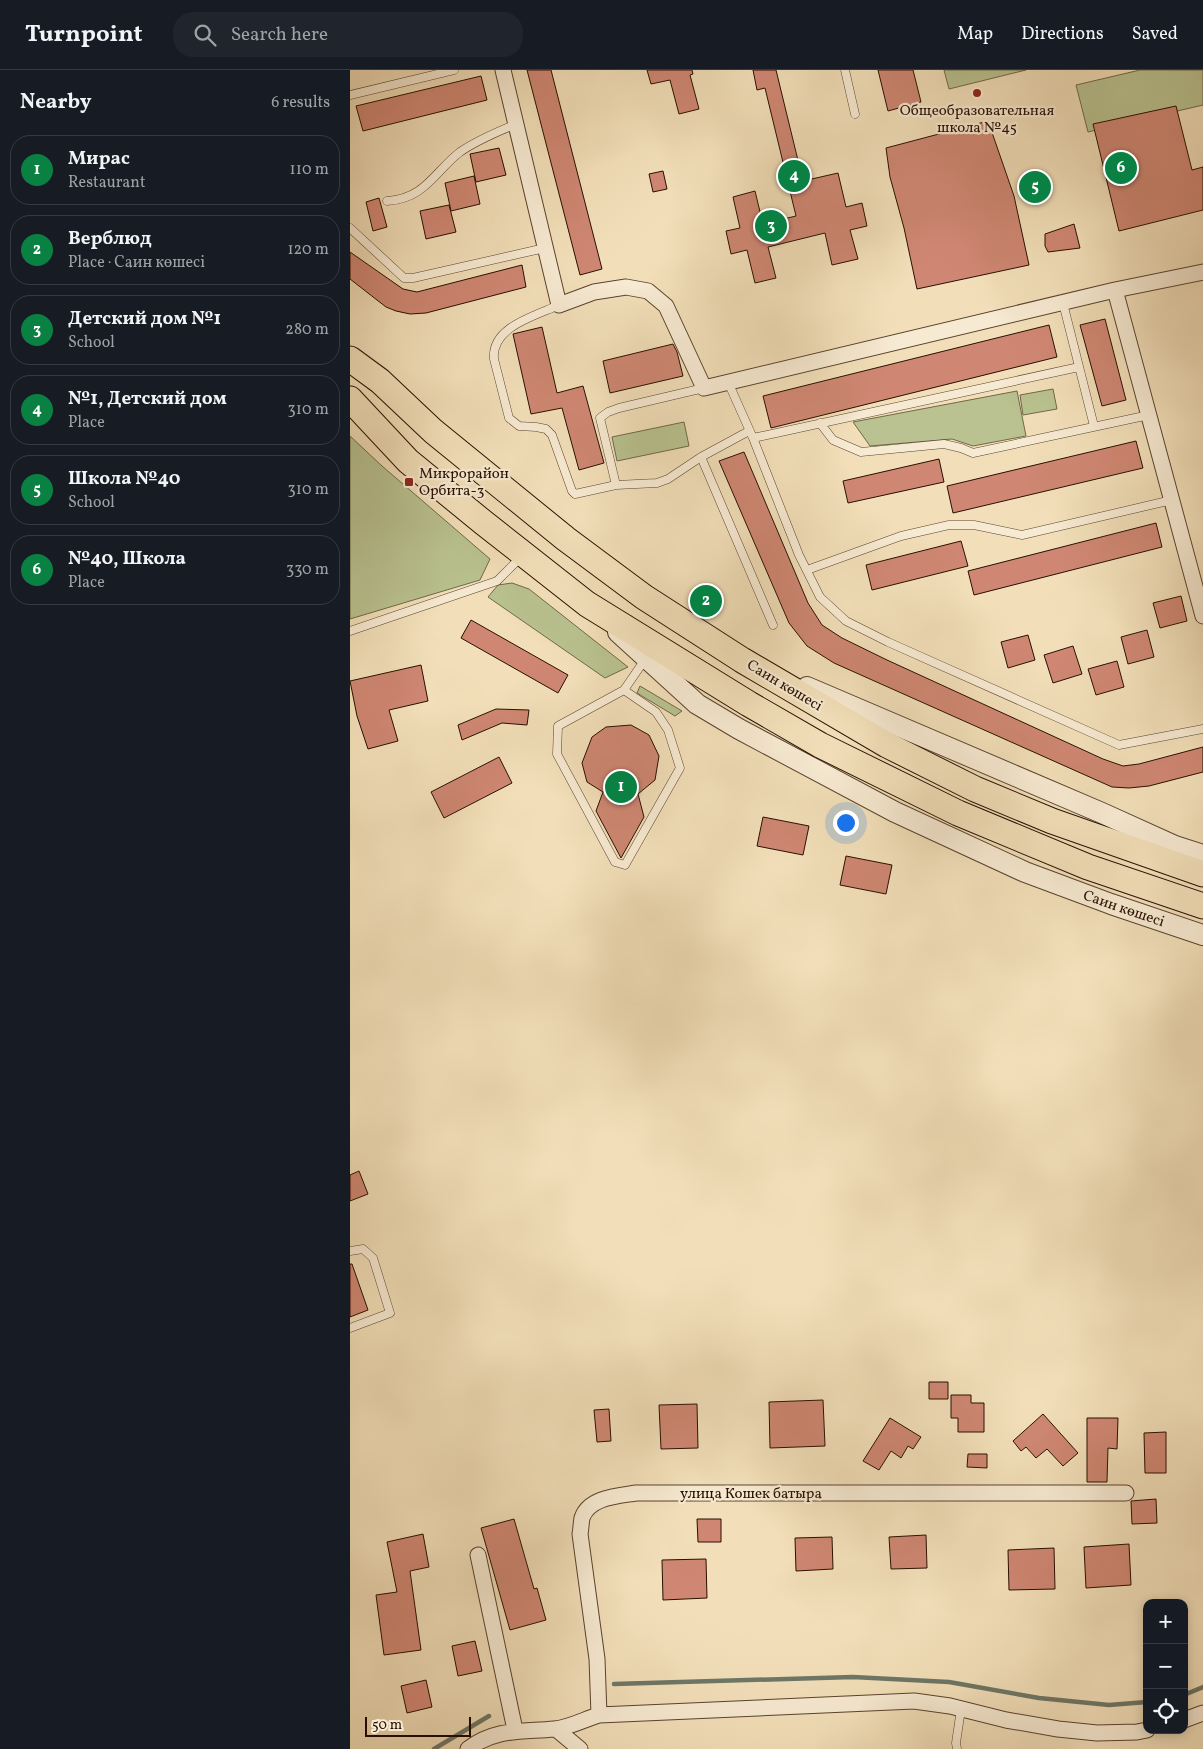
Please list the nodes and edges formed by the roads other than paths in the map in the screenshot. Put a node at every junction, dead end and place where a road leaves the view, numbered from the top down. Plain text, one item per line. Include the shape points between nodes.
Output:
1 (454, 70) edge
2 (503, 70) edge
3 (845, 70) edge
4 (350, 95) edge
5 (856, 114) dead end
6 (516, 124) junction
7 (387, 201) dead end
8 (350, 228) edge
9 (545, 248) junction
10 (1203, 272) edge
11 (1115, 290) junction
12 (1063, 303) junction
13 (559, 305) junction
14 (350, 345) edge
15 (350, 358) edge
16 (1079, 367) junction
17 (380, 381) junction
18 (728, 382) junction
19 (704, 388) junction
20 (350, 399) edge
21 (1149, 415) junction
22 (350, 417) edge
23 (820, 424) junction
24 (1094, 426) junction
25 (749, 430) junction
26 (753, 438) junction
27 (701, 457) junction
28 (408, 461) junction
29 (616, 485) junction
30 (1172, 500) junction
31 (523, 554) junction
32 (807, 570) junction
33 (587, 604) junction
34 (1203, 616) edge
35 (773, 625) dead end
36 (350, 631) edge
37 (646, 658) junction
38 (742, 660) junction
39 (624, 690) junction
40 (1203, 729) edge
41 (1203, 855) edge
42 (1203, 874) edge
43 (1203, 906) edge
44 (1203, 935) edge
45 (350, 1251) edge
46 (350, 1328) edge
47 (1126, 1493) dead end
48 (478, 1555) dead end
49 (961, 1709) junction
50 (1203, 1713) edge
51 (599, 1715) junction
52 (1188, 1719) edge
53 (556, 1729) junction
54 (515, 1730) junction
55 (1143, 1731) edge
56 (468, 1749) edge
57 (580, 1749) edge
58 (957, 1749) edge

1 - 4 lane
2 - 6 street
3 - 5 lane
6 - 7 lane via 460,153 431,182 408,196
6 - 9 street
8 - 9 lane via 404,278
9 - 13 street
10 - 11 street
11 - 12 street
11 - 21 street
12 - 16 lane
12 - 18 street
13 - 19 street via 594,292 626,288 648,291 666,306
13 - 29 lane via 513,326 499,338 493,349 509,418 519,426 536,426 552,435 572,491 576,494
14 - 17 street
15 - 17 main road
16 - 23 lane
16 - 24 lane
17 - 38 main road via 433,431 566,539 644,597
18 - 19 street
18 - 25 lane
19 - 29 lane via 619,408 600,418
20 - 28 main road, Саин көшесі
21 - 24 lane
21 - 30 street
22 - 28 street
23 - 24 lane via 833,440 861,452 944,444 973,452
23 - 26 lane
25 - 26 lane
25 - 27 lane
26 - 32 lane
27 - 29 lane via 657,483
27 - 35 lane
28 - 31 main road, Саин көшесі
30 - 32 lane via 1022,535 974,525 949,525 901,536
30 - 34 street
31 - 33 main road, Саин көшесі
31 - 36 lane via 497,581
32 - 40 lane via 820,598 846,621 1119,745
33 - 37 street, Саин көшесі
33 - 43 main road, Саин көшесі via 812,740 958,814 1088,867
37 - 39 lane
37 - 44 street, Саин көшесі via 697,704 894,812 1025,872
38 - 41 street, Саин көшесі via 1175,846
38 - 42 main road, Саин көшесі via 887,744 975,789 1052,822
39 - 39 lane via 558,726 557,754 615,862 625,865 680,768 668,730 656,712
45 - 46 lane via 363,1249 373,1258 390,1313
47 - 51 street, улица Кошек батыра via 636,1493 605,1498 583,1517 580,1534 596,1659
48 - 54 street
49 - 51 street via 914,1701
49 - 55 street via 1058,1729 1097,1733
49 - 58 lane
50 - 52 street
51 - 53 street
53 - 54 street
53 - 57 street
54 - 56 street via 496,1734

